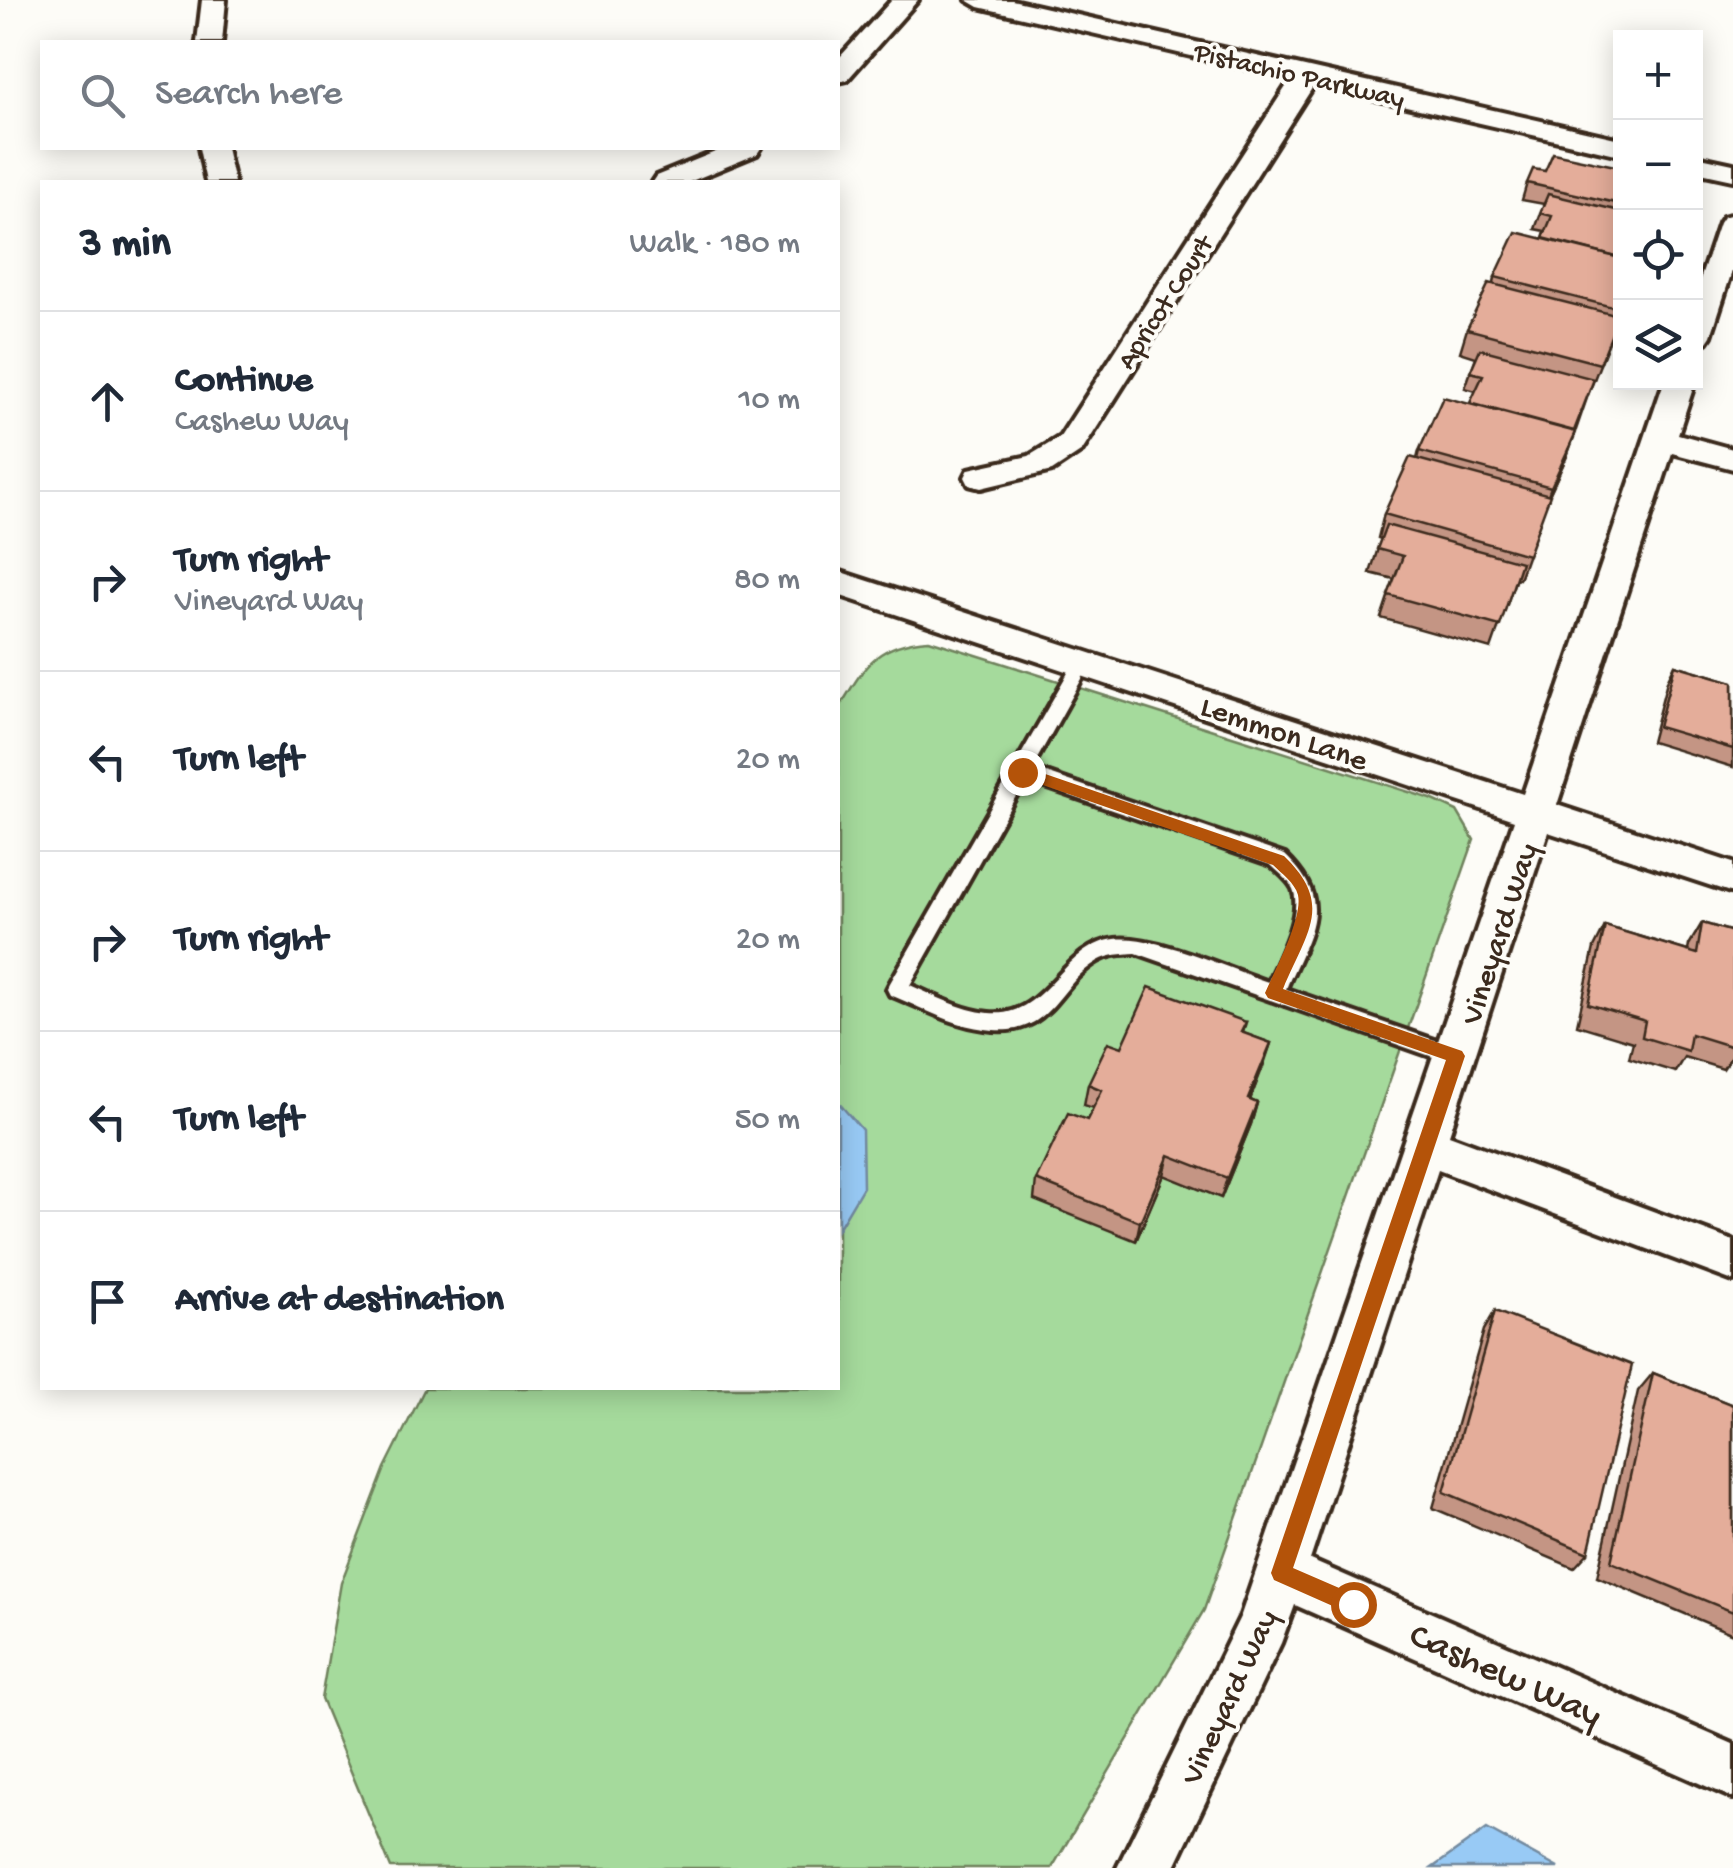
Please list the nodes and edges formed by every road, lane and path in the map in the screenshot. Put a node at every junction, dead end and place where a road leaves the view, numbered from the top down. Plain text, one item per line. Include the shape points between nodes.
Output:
1 (214, 0) edge
2 (906, 0) edge
3 (979, 0) edge
4 (210, 40) edge
5 (840, 72) edge
6 (1307, 75) junction
7 (1613, 145) edge
8 (212, 150) edge
9 (742, 150) edge
10 (1703, 166) edge
11 (1733, 172) edge
12 (220, 180) edge
13 (671, 180) edge
14 (1733, 223) edge
15 (1703, 315) edge
16 (1677, 390) edge
17 (1661, 440) junction
18 (1733, 460) edge
19 (981, 477) dead end
20 (840, 584) edge
21 (1082, 661) junction
22 (1022, 772) junction
23 (1536, 815) junction
24 (1733, 878) edge
25 (1274, 993) junction
26 (1456, 1056) junction
27 (1426, 1146) junction
28 (1733, 1261) edge
29 (1281, 1573) junction
30 (1733, 1771) edge
31 (1145, 1868) edge

1 - 4 street
2 - 5 street
3 - 6 street, Pistachio Parkway
6 - 7 street, Pistachio Parkway
6 - 19 street, Apricot Court via 1072,444 1040,465
8 - 12 street
9 - 13 street
10 - 11 street
14 - 15 street
16 - 17 street, Vineyard Way
17 - 18 street
17 - 23 street, Vineyard Way
20 - 21 street, Lemmon Lane
21 - 22 lane
21 - 23 street, Lemmon Lane
22 - 25 lane via 1278,860 1306,896
22 - 25 lane via 897,989 975,1020 1004,1022 1032,1014 1086,955 1109,944 1136,946
23 - 24 street, Lemmon Lane
23 - 26 street, Vineyard Way
25 - 26 lane
26 - 27 street, Vineyard Way
27 - 28 street
27 - 29 street, Vineyard Way
29 - 30 street, Cashew Way
29 - 31 street, Vineyard Way via 1263,1626

